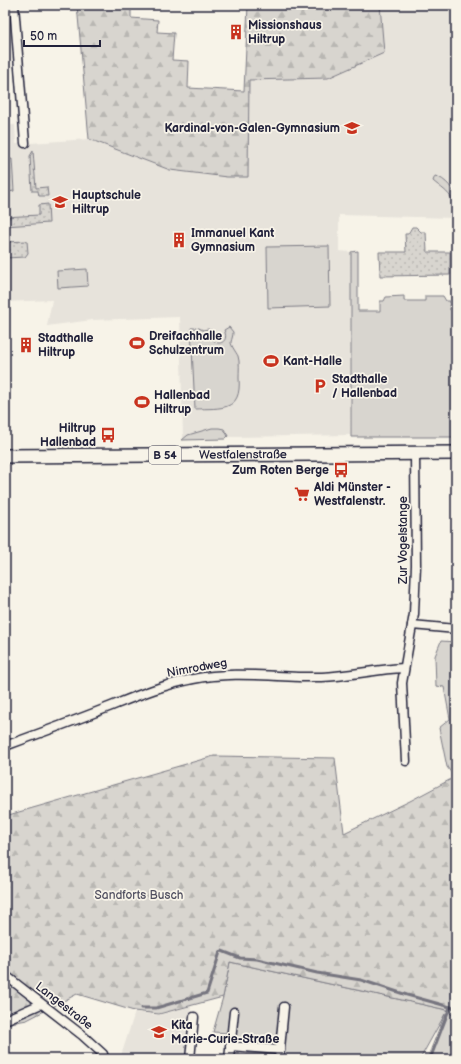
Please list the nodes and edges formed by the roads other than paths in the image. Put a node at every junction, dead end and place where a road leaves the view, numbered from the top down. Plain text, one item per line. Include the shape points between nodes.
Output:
1 (14, 5) edge
2 (25, 143) dead end
3 (415, 454) junction
4 (456, 454) edge
5 (5, 456) edge
6 (412, 626) junction
7 (456, 629) edge
8 (404, 668) junction
9 (5, 746) edge
10 (406, 761) dead end
11 (5, 975) edge
12 (41, 1004) junction
13 (284, 1007) dead end
14 (234, 1012) dead end
15 (194, 1017) dead end
16 (5, 1020) edge
17 (230, 1046) junction
18 (279, 1055) edge
19 (104, 1059) edge
20 (190, 1059) edge
21 (229, 1059) edge

1 - 2 street
3 - 4 main road, Westfalenstraße / B 54
3 - 5 main road, Westfalenstraße / B 54
3 - 6 street, Zur Vogelstange via 416,558
6 - 7 street
6 - 8 street, Zur Vogelstange
8 - 9 street, Nimrodweg via 324,677 239,673 192,679 138,694
8 - 10 street, Zur Vogelstange via 402,683
11 - 12 street, Langestraße
12 - 16 street
12 - 19 street, Langestraße via 82,1035 103,1054
13 - 18 street
14 - 17 street
15 - 20 street
17 - 18 street
17 - 21 street

